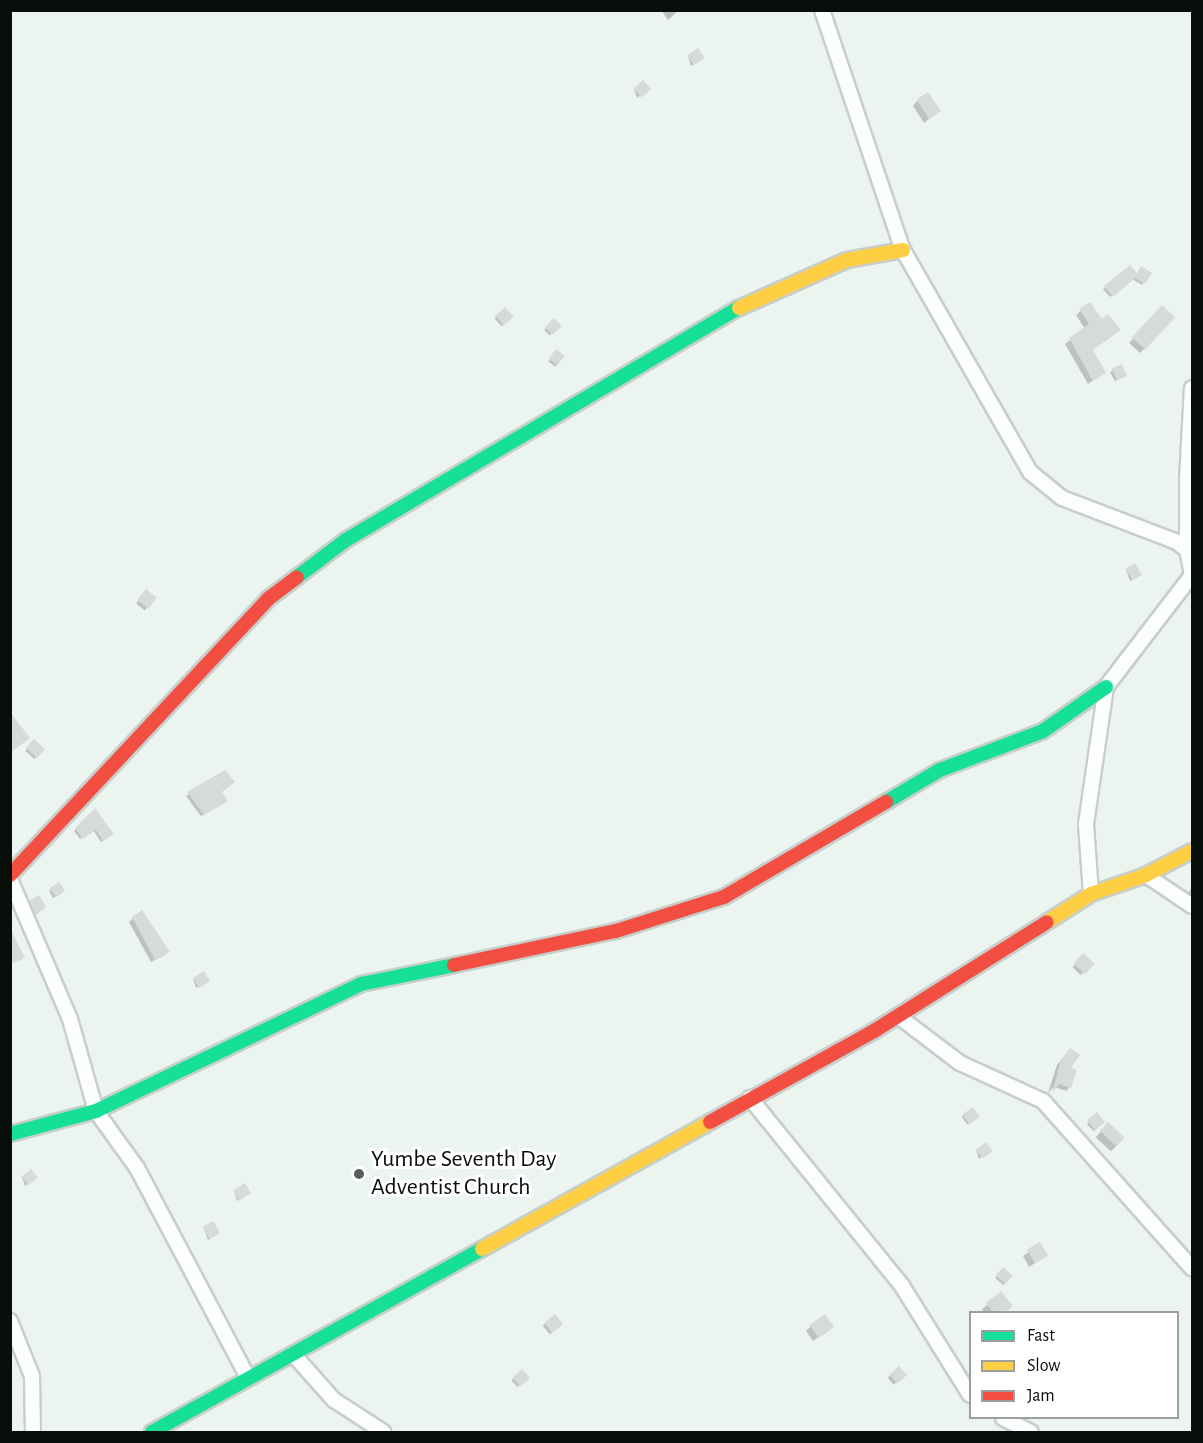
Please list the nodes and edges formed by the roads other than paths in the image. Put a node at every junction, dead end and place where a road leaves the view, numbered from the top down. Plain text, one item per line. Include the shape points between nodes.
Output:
1 (822, 10) edge
2 (903, 249) junction
3 (1192, 388) edge
4 (1187, 550) junction
5 (1106, 687) junction
6 (1192, 850) edge
7 (1146, 875) junction
8 (10, 877) edge
9 (1091, 894) junction
10 (1192, 906) edge
11 (898, 1016) junction
12 (750, 1098) junction
13 (96, 1111) junction
14 (10, 1134) edge
15 (1192, 1268) edge
16 (10, 1321) edge
17 (293, 1354) junction
18 (248, 1378) junction
19 (969, 1393) edge
20 (1005, 1419) edge
21 (33, 1432) edge
22 (152, 1432) edge
23 (383, 1432) edge
24 (1031, 1432) edge

1 - 2 street
2 - 4 street via 1030,472 1062,498 1177,542
2 - 8 street via 847,260 757,297 346,540 268,599
3 - 4 street
4 - 5 street via 1192,575
5 - 9 street via 1086,824
5 - 13 street via 1043,731 940,770 724,897 616,931 361,984
6 - 7 street
7 - 9 street
7 - 10 street
8 - 13 street via 70,1019
9 - 11 street
11 - 12 street
11 - 15 street via 960,1063 1043,1101
12 - 17 street
12 - 19 street via 902,1286
13 - 14 street
13 - 18 street via 137,1168
16 - 21 street via 32,1376
17 - 18 street
17 - 23 street via 334,1400
18 - 22 street
20 - 24 street

